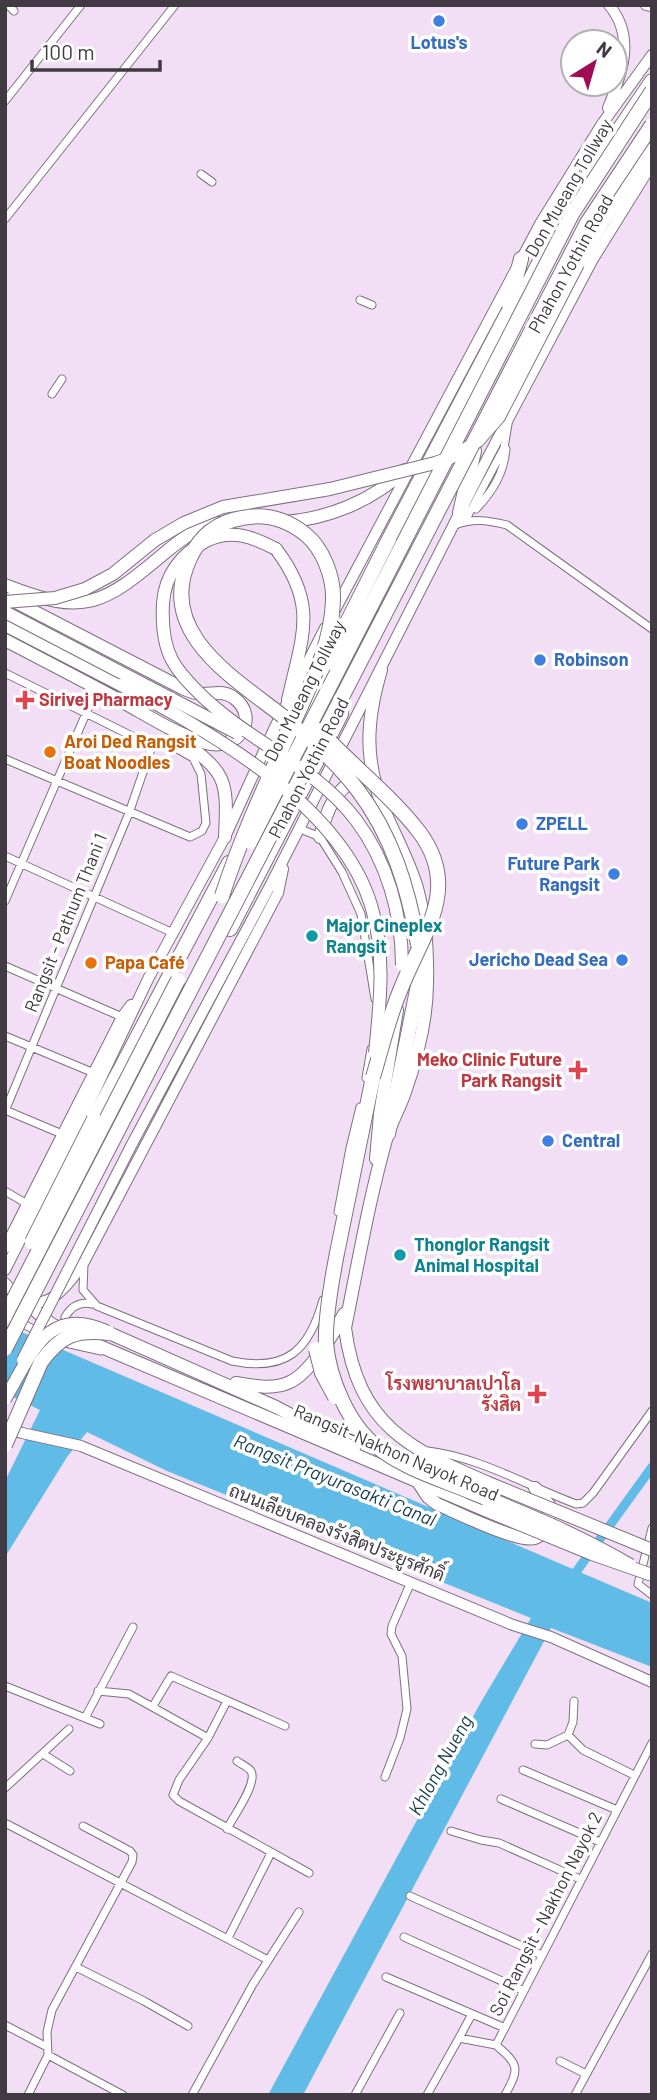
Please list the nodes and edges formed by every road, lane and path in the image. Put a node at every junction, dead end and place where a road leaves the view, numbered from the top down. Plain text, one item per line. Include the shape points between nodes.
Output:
1 (81, 5) edge
2 (175, 5) edge
3 (609, 5) edge
4 (646, 5) edge
5 (652, 6) edge
6 (652, 55) edge
7 (652, 80) edge
8 (652, 91) edge
9 (5, 101) edge
10 (602, 124) junction
11 (652, 125) edge
12 (652, 137) edge
13 (652, 149) edge
14 (652, 164) edge
15 (201, 174) dead end
16 (212, 182) dead end
17 (5, 219) edge
18 (521, 259) junction
19 (536, 270) junction
20 (360, 300) dead end
21 (372, 305) dead end
22 (506, 316) junction
23 (62, 379) dead end
24 (52, 394) dead end
25 (509, 417) junction
26 (474, 451) junction
27 (411, 464) junction
28 (223, 507) junction
29 (268, 516) junction
30 (464, 517) junction
31 (5, 585) edge
32 (5, 599) edge
33 (5, 612) edge
34 (5, 625) edge
35 (652, 629) edge
36 (5, 640) edge
37 (381, 670) junction
38 (5, 673) edge
39 (97, 688) junction
40 (182, 688) junction
41 (288, 699) junction
42 (86, 712) junction
43 (162, 724) junction
44 (152, 746) junction
45 (5, 759) edge
46 (296, 765) junction
47 (374, 779) junction
48 (56, 782) junction
49 (312, 802) junction
50 (129, 813) junction
51 (298, 828) junction
52 (225, 837) junction
53 (320, 837) junction
54 (288, 849) junction
55 (5, 856) edge
56 (268, 856) junction
57 (22, 864) junction
58 (94, 896) junction
59 (222, 896) junction
60 (5, 901) edge
61 (173, 933) junction
62 (5, 966) edge
63 (56, 988) junction
64 (143, 989) junction
65 (220, 1002) junction
66 (122, 1017) junction
67 (5, 1036) edge
68 (32, 1047) junction
69 (94, 1073) junction
70 (373, 1077) junction
71 (162, 1088) junction
72 (5, 1110) edge
73 (88, 1118) junction
74 (62, 1134) junction
75 (388, 1134) junction
76 (127, 1139) junction
77 (5, 1191) edge
78 (372, 1199) junction
79 (27, 1204) junction
80 (6, 1247) edge
81 (84, 1262) junction
82 (5, 1270) edge
83 (5, 1283) edge
84 (5, 1296) edge
85 (22, 1298) junction
86 (351, 1299) junction
87 (97, 1306) junction
88 (5, 1316) edge
89 (110, 1333) junction
90 (78, 1337) junction
91 (5, 1349) edge
92 (316, 1349) dead end
93 (129, 1357) junction
94 (5, 1360) edge
95 (222, 1381) junction
96 (5, 1392) edge
97 (5, 1399) edge
98 (652, 1411) edge
99 (351, 1416) junction
100 (5, 1427) edge
101 (5, 1445) edge
102 (416, 1450) junction
103 (403, 1475) junction
104 (418, 1482) junction
105 (535, 1488) junction
106 (652, 1528) edge
107 (652, 1550) edge
108 (630, 1566) junction
109 (652, 1575) edge
110 (411, 1582) junction
111 (652, 1595) edge
112 (133, 1627) dead end
113 (652, 1682) edge
114 (5, 1686) edge
115 (98, 1691) junction
116 (227, 1701) junction
117 (574, 1701) dead end
118 (153, 1706) junction
119 (85, 1717) junction
120 (100, 1724) dead end
121 (285, 1726) dead end
122 (69, 1729) dead end
123 (568, 1735) junction
124 (208, 1738) junction
125 (652, 1743) edge
126 (535, 1745) dead end
127 (43, 1754) junction
128 (237, 1761) dead end
129 (523, 1770) dead end
130 (70, 1771) dead end
131 (634, 1775) junction
132 (385, 1777) dead end
133 (5, 1787) edge
134 (501, 1799) dead end
135 (617, 1810) junction
136 (5, 1823) edge
137 (83, 1826) dead end
138 (227, 1829) junction
139 (451, 1831) dead end
140 (600, 1842) junction
141 (271, 1853) junction
142 (309, 1873) dead end
143 (580, 1879) junction
144 (120, 1882) junction
145 (410, 1896) dead end
146 (299, 1912) dead end
147 (404, 1937) dead end
148 (228, 1938) junction
149 (652, 1954) edge
150 (542, 1955) junction
151 (268, 1960) junction
152 (76, 1967) junction
153 (386, 1976) dead end
154 (524, 1991) junction
155 (400, 2013) dead end
156 (471, 2014) junction
157 (5, 2025) edge
158 (188, 2026) dead end
159 (505, 2028) junction
160 (459, 2038) junction
161 (496, 2045) junction
162 (47, 2051) junction
163 (560, 2061) dead end
164 (586, 2074) junction
165 (28, 2095) edge
166 (123, 2095) edge
167 (192, 2095) edge
168 (355, 2095) edge
169 (427, 2095) edge
170 (505, 2095) edge
171 (575, 2095) edge

1 - 9 street
2 - 17 street
3 - 10 main road via 624,35 626,57
4 - 5 main road
6 - 10 main road, Phahon Yothin Road
7 - 19 highway, Phahon Yothin Road via 570,202
8 - 59 highway, Don Mueang Tollway, bridge via 572,214
10 - 18 main road, Phahon Yothin Road
11 - 91 highway, Don Mueang Tollway, bridge via 587,223
12 - 26 highway, Phahon Yothin Road via 593,223
13 - 28 main road, bridge via 578,264 499,417 478,441 452,457 419,468
14 - 25 main road, Phahon Yothin Road via 609,231
15 - 16 street
18 - 22 highway
18 - 27 main road, Phahon Yothin Road
19 - 22 highway
19 - 73 highway, Phahon Yothin Road via 404,529
20 - 21 street
22 - 70 highway, bridge via 323,671 313,708 317,727 420,833 439,877 432,923 402,984
23 - 24 street
25 - 30 main road, Phahon Yothin Road
25 - 30 street via 507,438
26 - 30 highway
26 - 56 highway, Phahon Yothin Road
27 - 31 main road via 374,494 330,513 294,522 237,521 202,527 103,598 54,601
27 - 41 main road, Phahon Yothin Road
28 - 29 highway, bridge
28 - 32 main road, bridge via 155,540 113,574 85,589 46,599
29 - 59 highway, bridge via 295,526 319,550 331,580 331,620 313,676 242,837
29 - 75 highway, bridge via 227,522 200,540 183,577 182,605 193,635 214,662 320,748 356,788 389,840 412,909 419,980
30 - 35 street via 507,525
30 - 37 main road, Phahon Yothin Road via 453,527
32 - 40 main road
33 - 46 main road, bridge
34 - 70 main road, bridge via 224,743 286,790 322,825 358,873 379,944 380,1000
36 - 39 main road
37 - 47 main road via 368,727
37 - 49 main road, Phahon Yothin Road
38 - 42 street
39 - 42 street
39 - 43 main road
40 - 43 main road via 187,709 177,720
40 - 43 main road via 230,695 243,708 244,731 237,740 218,745
41 - 46 main road, bridge via 304,631 302,593 292,569 276,549 257,539 229,533 208,540 173,568 164,592 162,620 172,660 183,677 227,717
41 - 52 main road, Phahon Yothin Road
42 - 44 street
42 - 48 street
43 - 52 main road via 219,773 227,793
44 - 50 street, Rangsit - Pathum Thani 1
44 - 50 street via 162,740 194,758 201,774 206,823 190,837
45 - 48 street
46 - 78 main road, bridge via 327,788 356,820 377,854 390,886 402,946
47 - 53 main road via 358,778 343,787 330,806
47 - 75 main road via 416,886 427,932 423,1023
48 - 50 street
48 - 57 street
49 - 51 main road, Phahon Yothin Road
49 - 56 highway
50 - 58 street, Rangsit - Pathum Thani 1
51 - 53 street
51 - 54 main road, Phahon Yothin Road
52 - 61 main road, Phahon Yothin Road
53 - 87 street via 361,914 376,1014 316,1321 303,1344 287,1357 262,1365 232,1361
54 - 65 main road via 278,893
54 - 71 main road, Phahon Yothin Road
55 - 57 street
56 - 76 highway, Phahon Yothin Road
57 - 58 street
57 - 60 street
58 - 61 street
58 - 63 street, Rangsit - Pathum Thani 1
59 - 88 highway, Don Mueang Tollway, bridge
61 - 64 main road, Phahon Yothin Road
62 - 63 street
63 - 66 street
63 - 68 street, Rangsit - Pathum Thani 1
64 - 66 main road
64 - 73 main road, Phahon Yothin Road
65 - 71 main road
65 - 81 main road
66 - 69 main road
67 - 68 street
68 - 69 street
68 - 72 street, Rangsit - Pathum Thani 1
69 - 74 main road
70 - 99 highway, bridge via 332,1280 326,1343 337,1391
71 - 76 main road, Phahon Yothin Road
72 - 74 street
73 - 82 main road, Phahon Yothin Road
73 - 84 highway, Phahon Yothin Road, bridge
74 - 79 main road
75 - 78 main road
76 - 94 highway, Phahon Yothin Road, bridge
76 - 96 main road, Phahon Yothin Road, bridge
77 - 79 street
78 - 86 main road
79 - 80 main road
81 - 85 main road via 65,1289 50,1300 37,1303
81 - 87 street via 83,1290
83 - 85 main road
85 - 90 main road, Rangsit-Nakhon Nayok Road via 51,1324
86 - 95 main road via 306,1370 290,1383 262,1387
86 - 102 main road, Rangsit-Nakhon Nayok Road via 345,1328 363,1390 377,1414
87 - 90 street via 85,1303 70,1309 65,1317 66,1325
88 - 93 street via 63,1343
89 - 95 main road
89 - 97 main road, bridge via 77,1323 58,1325 35,1350
89 - 101 highway, bridge via 68,1336 50,1350
90 - 93 main road, Rangsit-Nakhon Nayok Road
92 - 99 highway, bridge via 329,1390
93 - 103 main road, Rangsit-Nakhon Nayok Road
95 - 103 main road
98 - 105 street via 583,1503
99 - 108 highway, bridge via 375,1446 402,1463 558,1528
100 - 110 main road, ถนนเลียบคลองรังสิตประยูรศักดิ์ via 81,1446
102 - 105 street via 462,1457
102 - 107 main road, Rangsit-Nakhon Nayok Road, bridge
103 - 104 main road, Rangsit-Nakhon Nayok Road
104 - 105 main road via 437,1504 509,1535 530,1539 542,1533 549,1520 549,1506
104 - 108 main road, Rangsit-Nakhon Nayok Road, bridge
106 - 111 street via 638,1584
108 - 109 main road, Rangsit-Nakhon Nayok Road, bridge
110 - 113 main road, ถนนเลียบคลองรังสิตประยูรศักดิ์
110 - 132 street via 392,1626 402,1656 407,1709
112 - 115 street
114 - 119 street
115 - 118 street via 128,1694
115 - 119 street
116 - 118 street via 171,1676
116 - 121 street
116 - 124 street
117 - 123 street
118 - 124 street
119 - 120 street
122 - 127 street
123 - 126 street
123 - 131 street via 583,1750
124 - 138 street via 173,1794
125 - 131 street, Soi Rangsit - Nakhon Nayok 2
127 - 130 street
127 - 133 street
128 - 138 street via 250,1769 252,1784
129 - 135 street
131 - 135 street, Soi Rangsit - Nakhon Nayok 2
134 - 140 street
135 - 140 street, Soi Rangsit - Nakhon Nayok 2
136 - 144 street
137 - 144 street via 133,1855
138 - 141 street
139 - 143 street via 499,1843
140 - 143 street, Soi Rangsit - Nakhon Nayok 2
141 - 142 street
141 - 148 street
143 - 150 street, Soi Rangsit - Nakhon Nayok 2
144 - 148 street
144 - 152 street
145 - 150 street
146 - 151 street
147 - 154 street
148 - 151 street
149 - 164 street
150 - 154 street, Soi Rangsit - Nakhon Nayok 2
151 - 167 street
152 - 158 street
152 - 162 street via 52,2010
153 - 156 street
154 - 159 street, Soi Rangsit - Nakhon Nayok 2
155 - 168 street
156 - 159 street
156 - 160 street
157 - 162 street
159 - 161 street, Soi Rangsit - Nakhon Nayok 2
160 - 161 street
160 - 169 street
161 - 170 street via 516,2066
162 - 165 street
162 - 166 street
163 - 164 street
164 - 171 street

